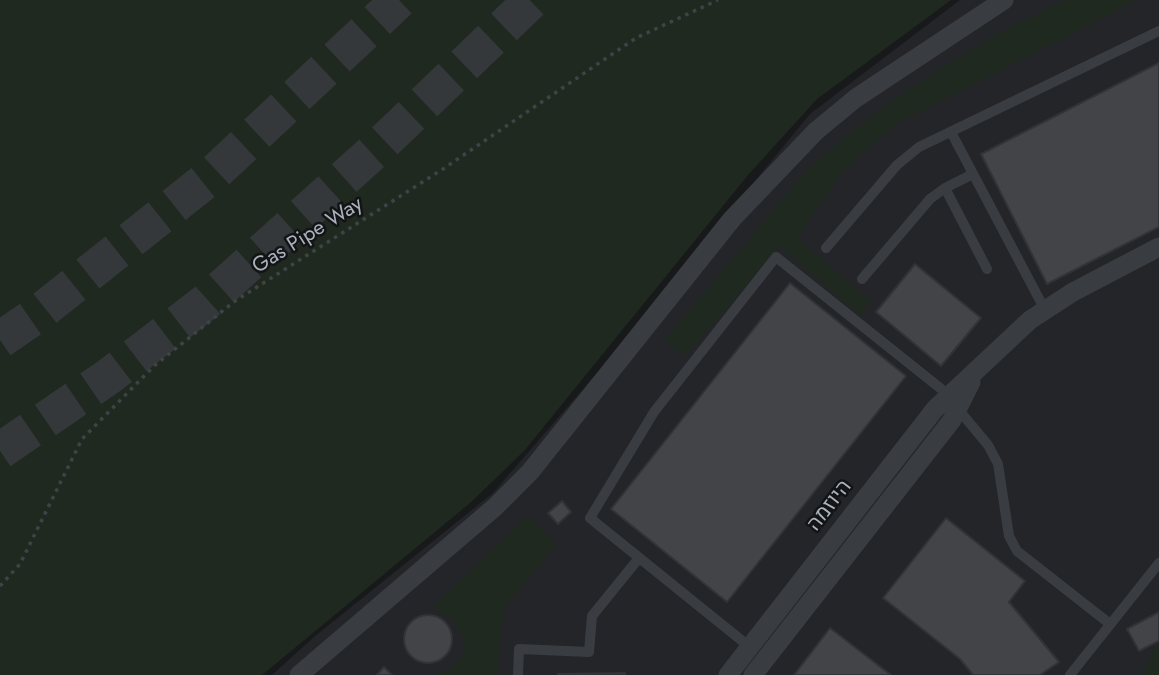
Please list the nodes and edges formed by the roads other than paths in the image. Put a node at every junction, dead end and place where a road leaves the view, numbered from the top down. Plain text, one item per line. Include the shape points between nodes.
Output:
1 (1004, 0) edge
2 (1159, 31) edge
3 (950, 132) junction
4 (973, 174) junction
5 (945, 188) junction
6 (1159, 247) edge
7 (826, 248) dead end
8 (987, 270) dead end
9 (862, 279) dead end
10 (1045, 310) junction
11 (953, 402) junction
12 (639, 558) junction
13 (1159, 563) edge
14 (1110, 624) junction
15 (749, 647) junction
16 (766, 659) junction
17 (299, 675) edge
18 (518, 675) edge
19 (728, 675) edge
20 (753, 675) edge
21 (1070, 675) edge

1 - 17 street via 816,131 732,219 530,472
2 - 3 lane
3 - 4 lane
3 - 7 lane via 919,147 897,165
4 - 5 lane
4 - 10 lane
5 - 8 lane
5 - 9 lane via 930,199
6 - 10 street, היוזמה
10 - 11 street, היוזמה via 976,371
11 - 12 lane via 776,257 653,412 590,518
11 - 14 lane via 998,464 1009,536 1017,551
11 - 15 street, היוזמה via 934,409
11 - 16 street, היוזמה
12 - 15 lane
12 - 18 lane via 592,616 589,652 519,649
13 - 14 lane
14 - 21 lane
15 - 16 lane
15 - 19 street, היוזמה
16 - 20 street, היוזמה

